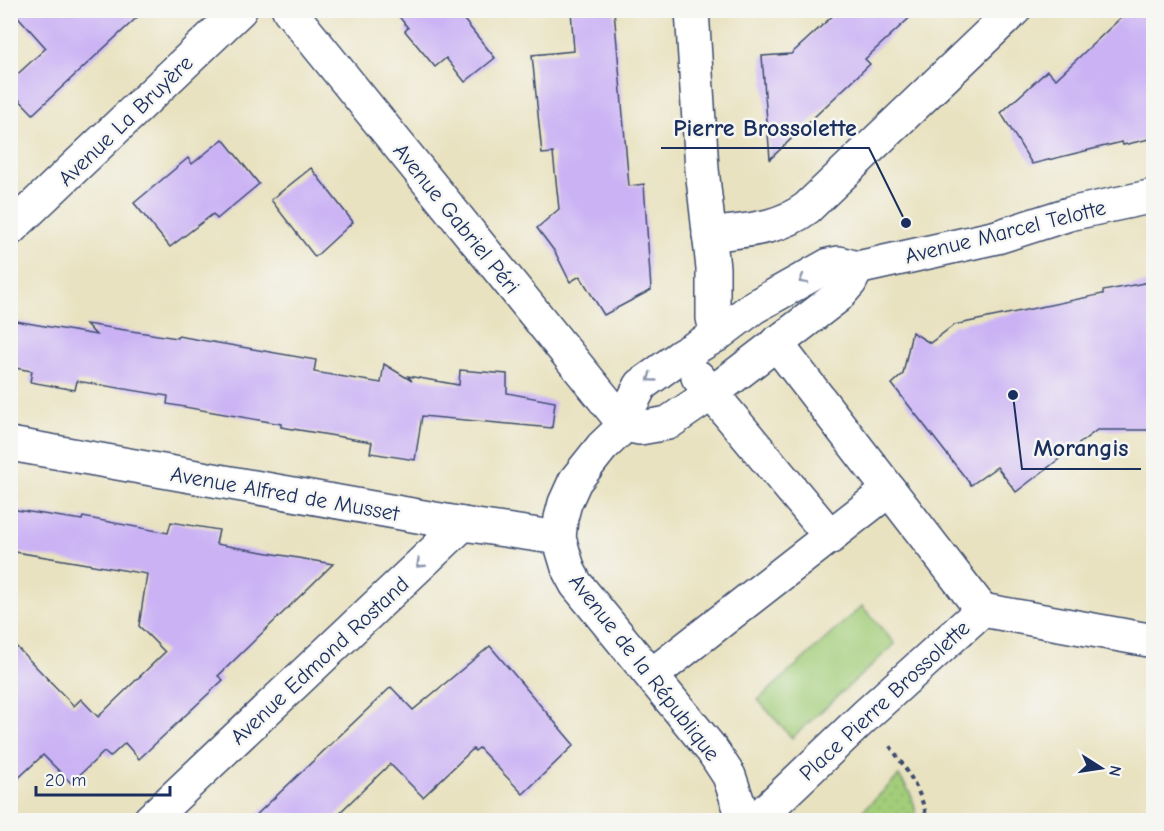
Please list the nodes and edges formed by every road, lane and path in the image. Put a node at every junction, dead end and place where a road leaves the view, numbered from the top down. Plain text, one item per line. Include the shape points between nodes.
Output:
1 (240, 10) edge
2 (289, 10) edge
3 (692, 10) edge
4 (1014, 10) edge
5 (1154, 196) edge
6 (10, 229) edge
7 (709, 235) junction
8 (857, 268) junction
9 (717, 335) junction
10 (776, 343) junction
11 (681, 356) junction
12 (712, 393) junction
13 (625, 425) junction
14 (10, 444) edge
15 (889, 490) junction
16 (463, 524) junction
17 (831, 537) junction
18 (559, 538) junction
19 (981, 610) junction
20 (1154, 641) edge
21 (652, 675) junction
22 (867, 714) junction
23 (150, 820) edge
24 (744, 820) edge
25 (756, 820) edge
26 (927, 820) edge

1 - 6 street, Avenue La Bruyère
2 - 13 street, Avenue Gabriel Péri
3 - 7 street
4 - 7 street via 793,219
5 - 8 street, Avenue Marcel Telotte
7 - 9 street
8 -> 9 street, Avenue Marcel Telotte via 839,263 829,265 754,306
8 - 10 street via 837,297
9 - 11 street, Avenue de la République
10 - 12 street
10 - 15 street, Place Pierre Brossolette
11 - 12 street
11 -> 13 street, Avenue de la République via 641,385
12 - 13 street via 668,423 640,428
12 - 17 street
13 - 18 street, Avenue de la République via 575,481 561,518
14 - 16 street, Avenue Alfred de Musset
15 - 17 street
15 - 19 street, Place Pierre Brossolette
16 - 18 street, Avenue Alfred de Musset
16 -> 23 street, Avenue Edmond Rostand
17 - 21 street
18 - 21 street, Avenue de la République via 576,584
19 - 20 street
19 - 22 street, Place Pierre Brossolette
21 - 24 street, Avenue de la République via 729,776
22 - 25 street, Place Pierre Brossolette
22 - 26 path via 914,780

